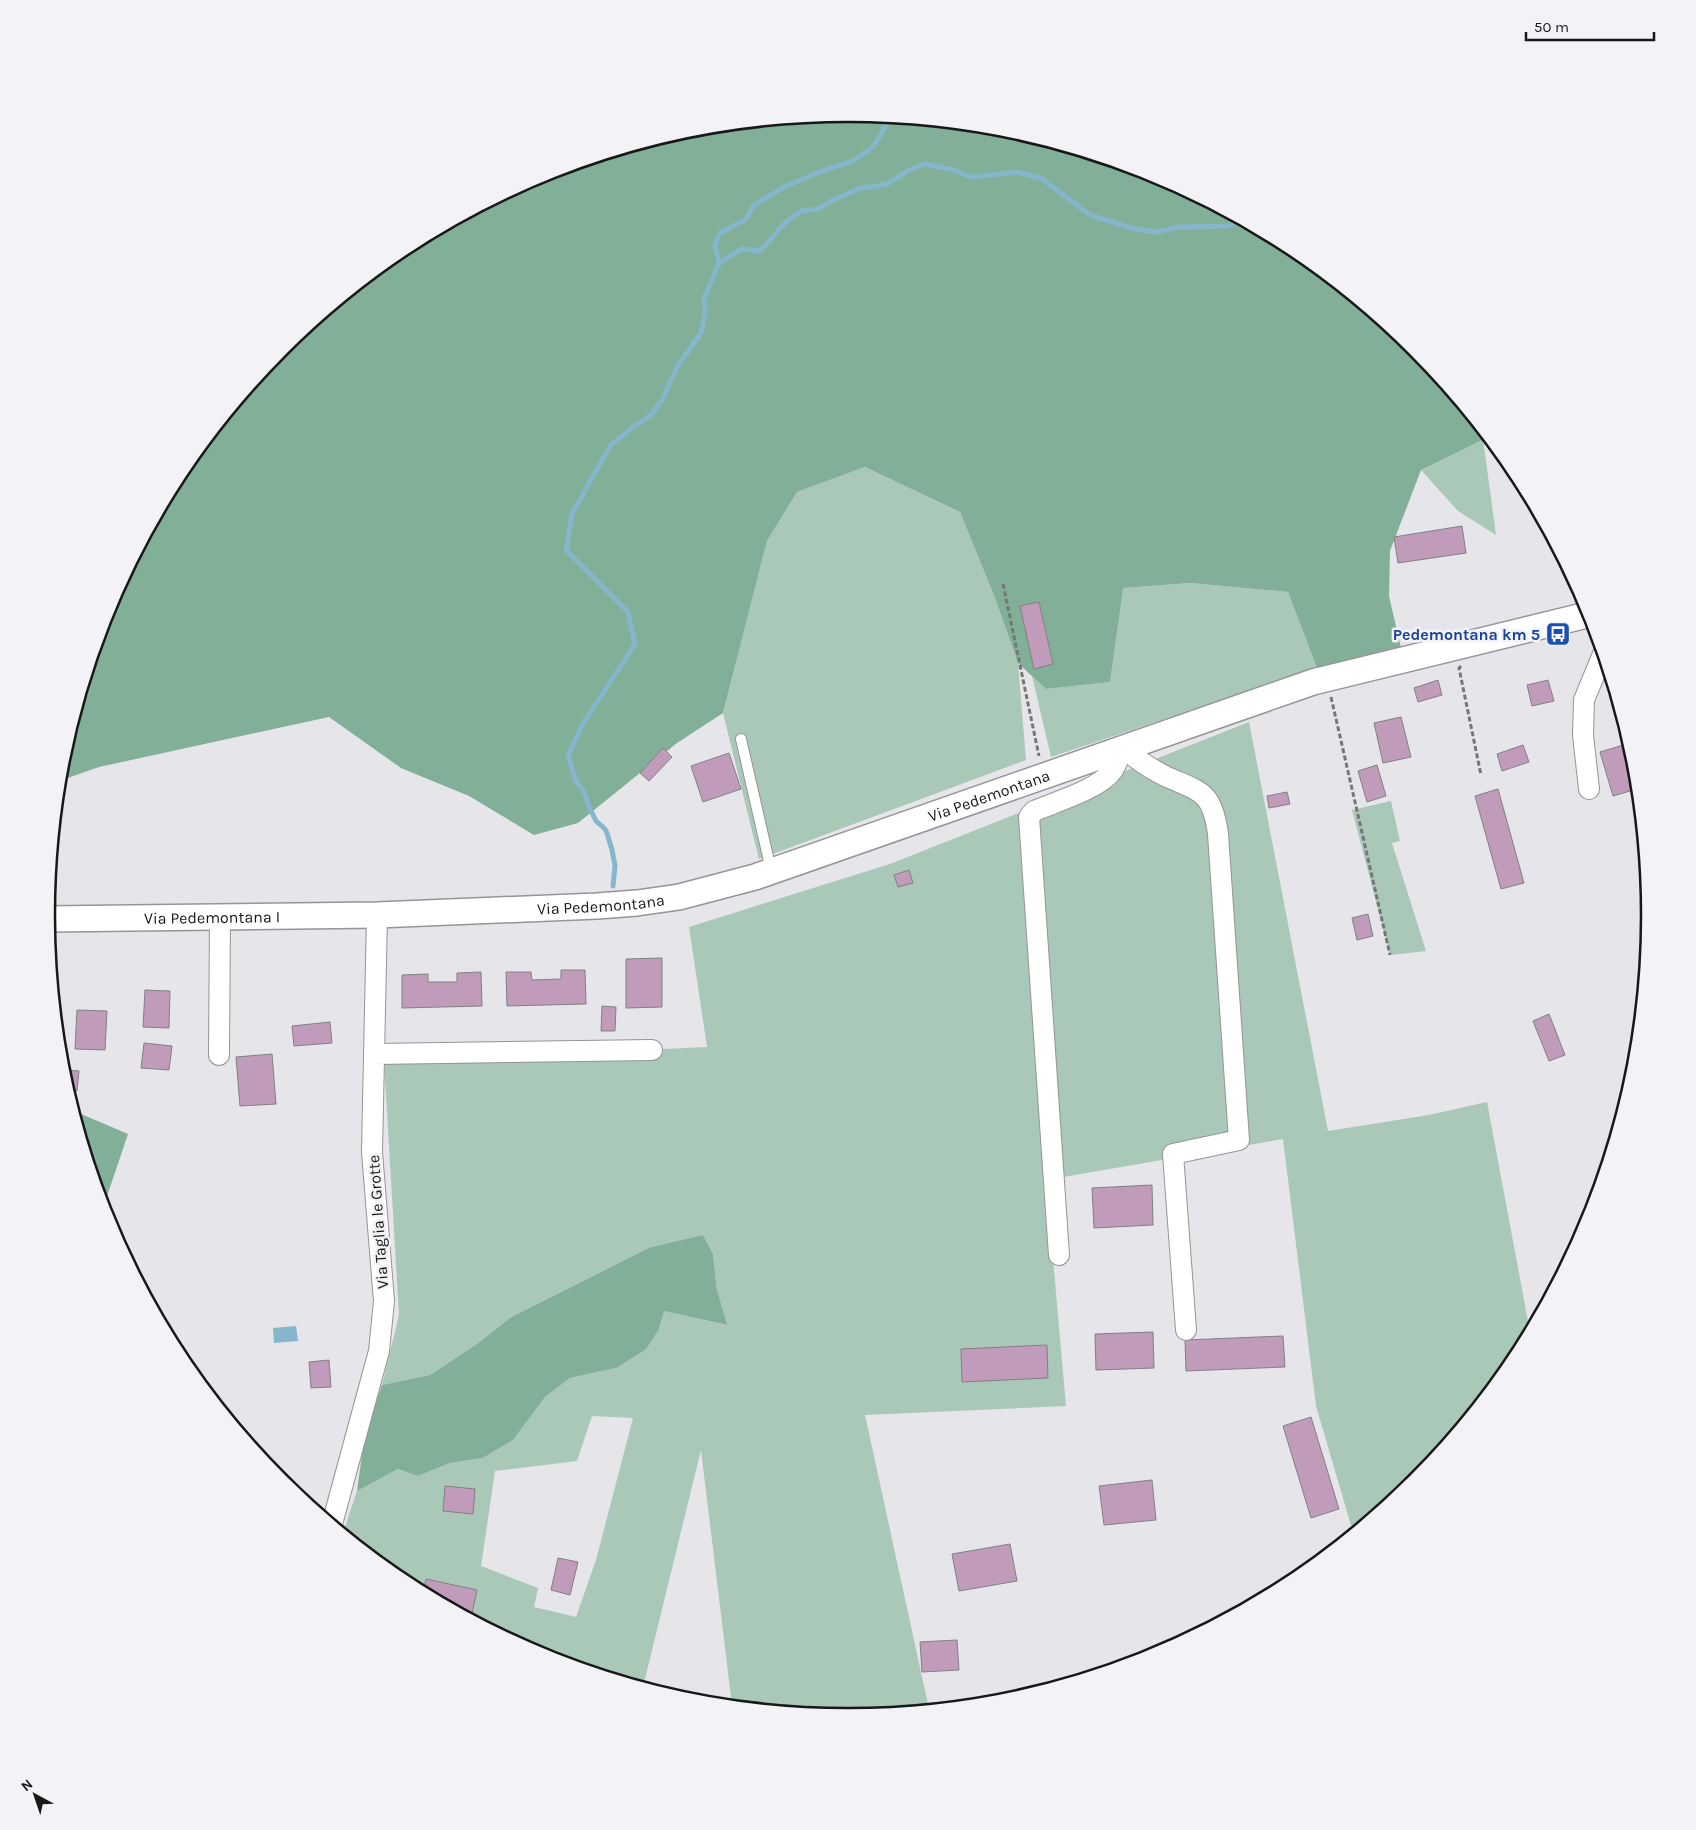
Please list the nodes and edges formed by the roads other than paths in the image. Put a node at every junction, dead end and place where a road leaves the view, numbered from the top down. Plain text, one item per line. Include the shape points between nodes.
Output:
1 (1583, 616) edge
2 (1600, 662) edge
3 (741, 739) dead end
4 (1123, 748) junction
5 (1589, 789) dead end
6 (771, 871) junction
7 (377, 914) junction
8 (220, 916) junction
9 (55, 919) edge
10 (652, 1050) dead end
11 (219, 1054) dead end
12 (374, 1054) junction
13 (1059, 1255) dead end
14 (1186, 1330) dead end
15 (334, 1518) edge

1 - 4 street, Via Pedemontana via 1327,678
2 - 5 street via 1584,700 1583,735
3 - 6 lane
4 - 6 street, Via Pedemontana
4 - 13 street via 1106,777 1089,788 1034,811 1029,817
4 - 14 street via 1151,769 1201,792 1211,806 1218,834 1239,1140 1173,1154
6 - 7 street, Via Pedemontana via 692,894 637,903
7 - 8 street, Via Pedemontana I
7 - 12 street, Via Taglia le Grotte
8 - 9 street, Via Pedemontana I
8 - 11 street
10 - 12 street
12 - 15 street, Via Taglia le Grotte via 372,1152 384,1301 382,1326 379,1351

